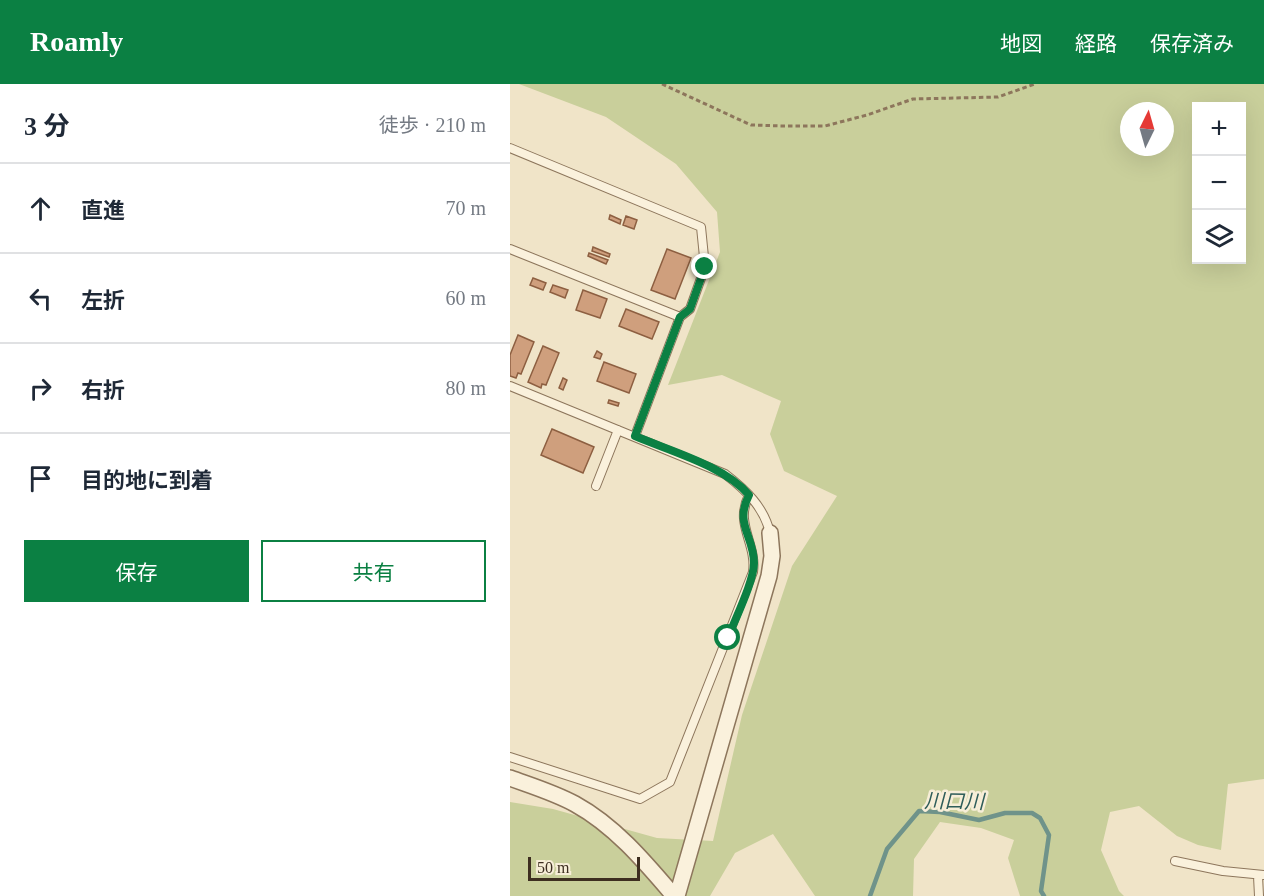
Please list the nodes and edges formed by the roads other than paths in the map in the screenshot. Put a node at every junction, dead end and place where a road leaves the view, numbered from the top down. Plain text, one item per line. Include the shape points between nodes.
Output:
1 (510, 148) edge
2 (510, 249) edge
3 (680, 317) junction
4 (510, 387) edge
5 (618, 430) junction
6 (635, 436) junction
7 (596, 486) dead end
8 (749, 495) junction
9 (770, 533) joint
10 (510, 757) edge
11 (510, 778) edge
12 (1175, 861) dead end
13 (1261, 876) edge
14 (676, 896) edge
15 (1259, 896) edge

1 - 3 lane via 701,227 705,267 690,309
2 - 3 lane
3 - 6 lane
4 - 5 lane
5 - 6 lane
5 - 7 lane
6 - 8 lane via 725,474
8 - 9 lane via 763,513
8 - 10 lane via 743,517 753,555 753,572 670,782 640,799
9 - 14 street via 769,576
11 - 14 street via 566,799 604,824
12 - 13 lane
13 - 15 lane

